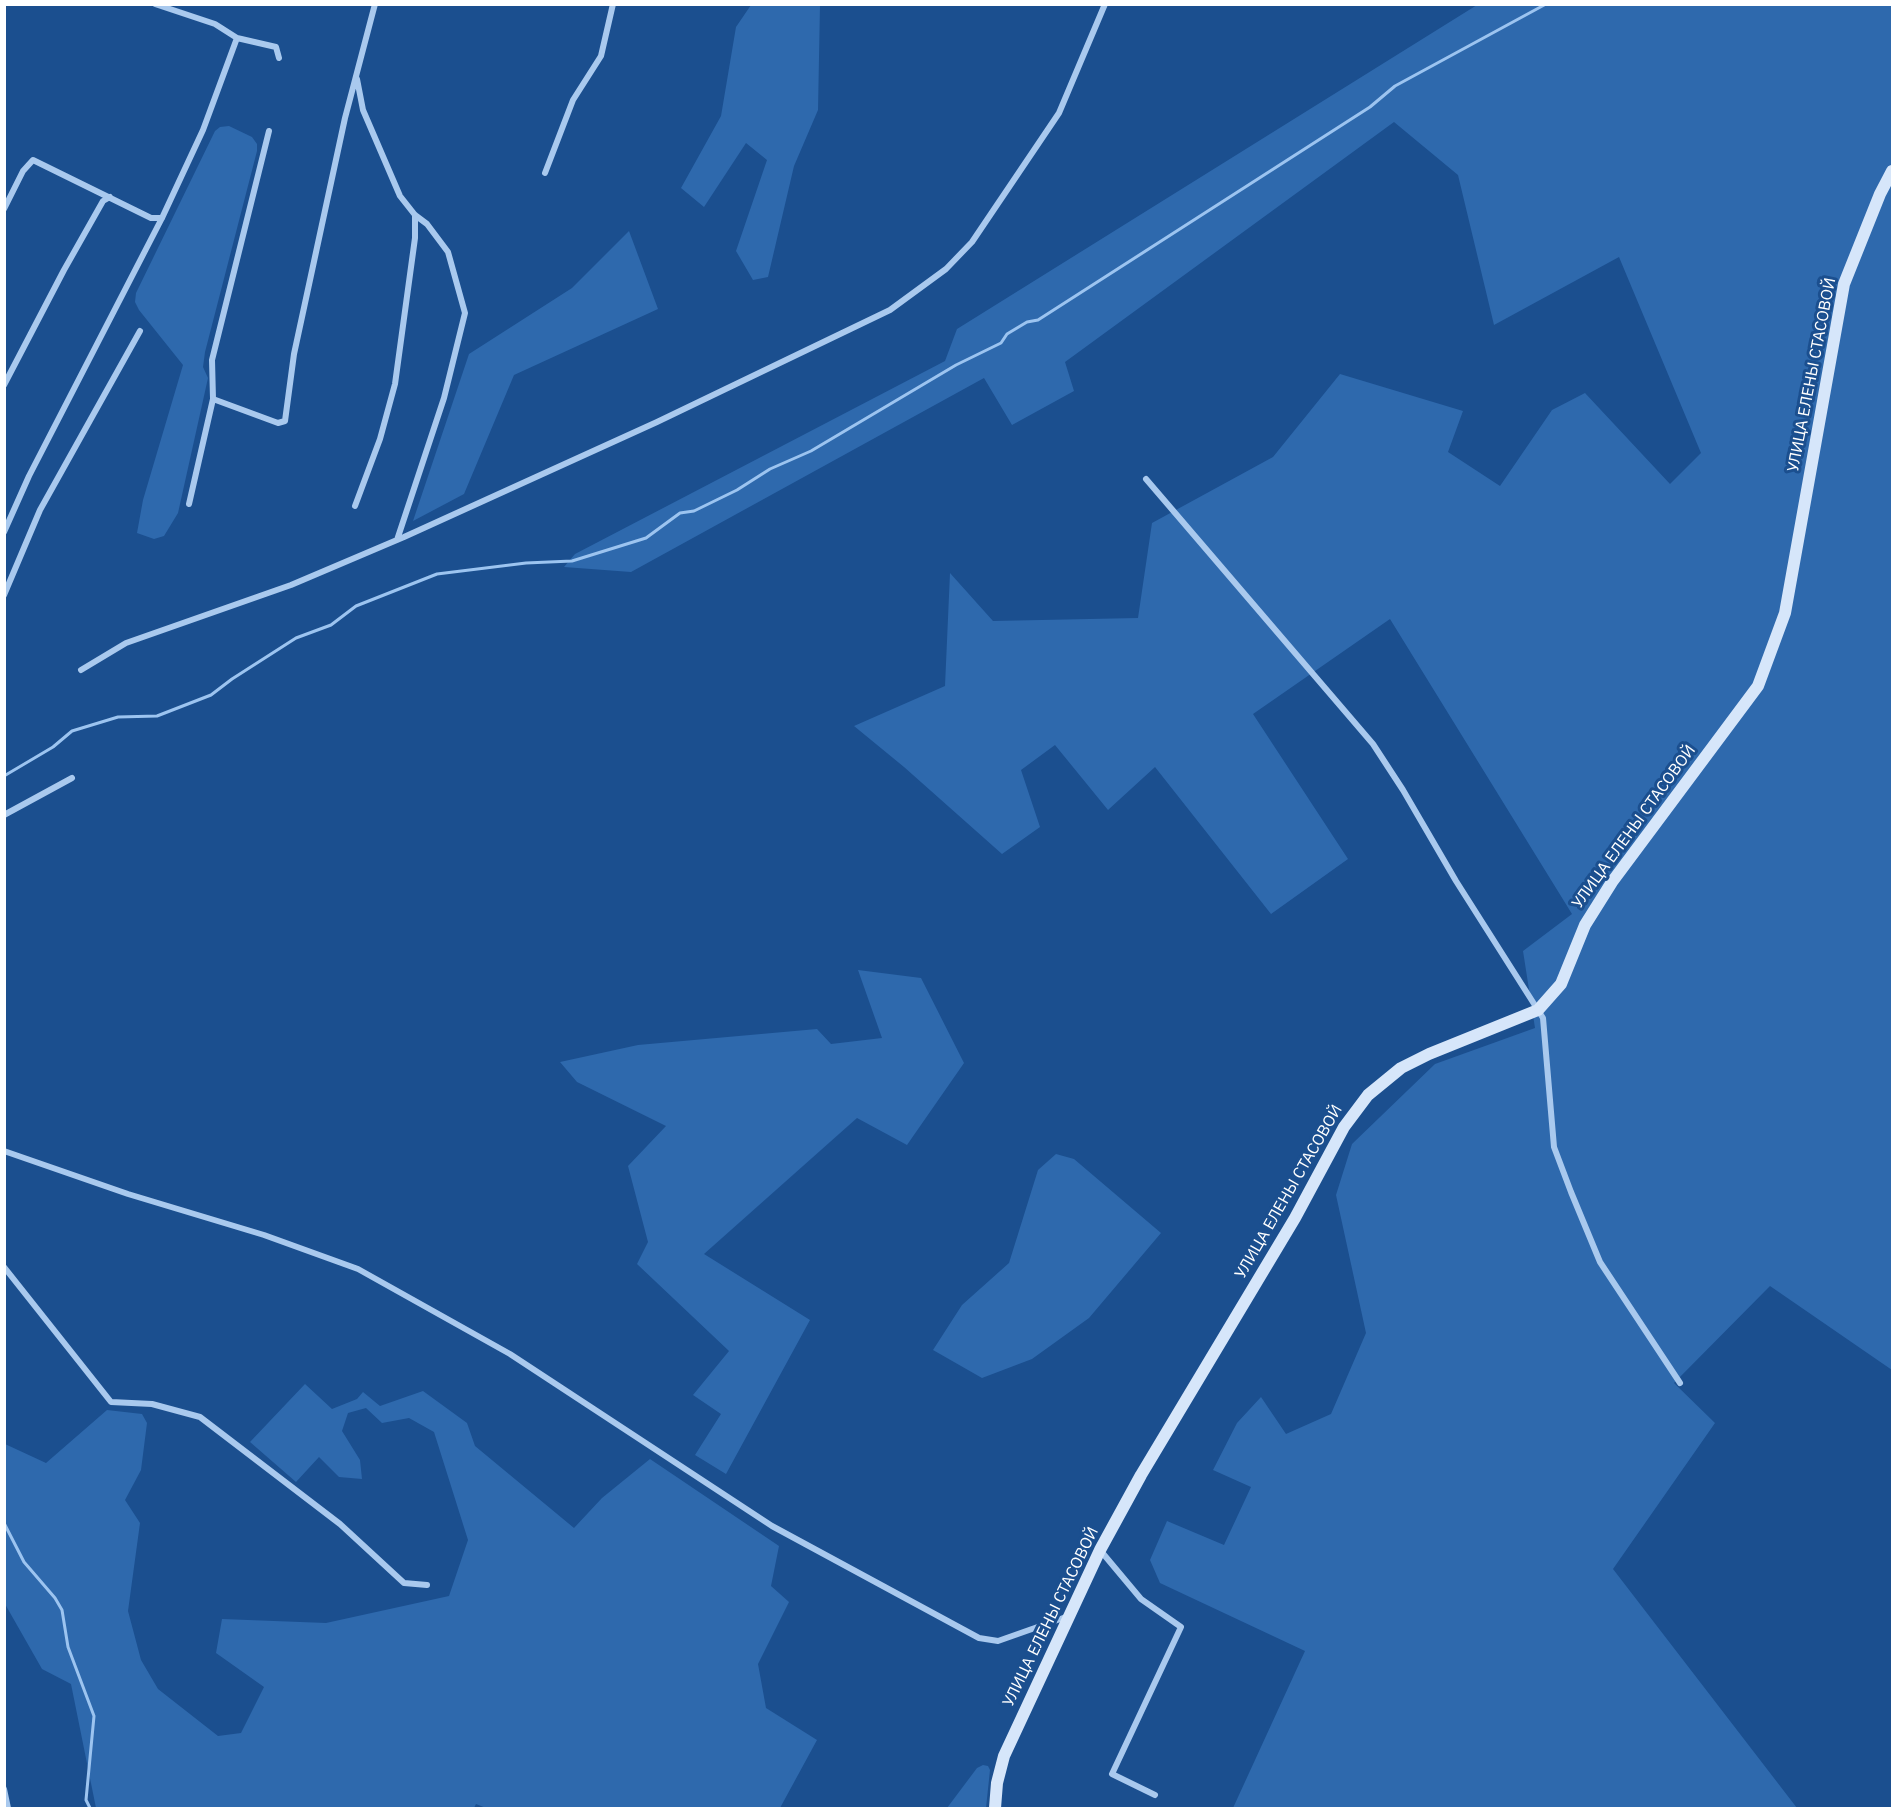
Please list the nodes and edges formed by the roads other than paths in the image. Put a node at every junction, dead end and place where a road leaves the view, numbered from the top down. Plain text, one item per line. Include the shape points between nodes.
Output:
1 (155, 4) edge
2 (375, 4) edge
3 (614, 4) edge
4 (1105, 4) edge
5 (237, 38) junction
6 (279, 58) dead end
7 (357, 77) junction
8 (269, 131) dead end
9 (1893, 171) edge
10 (544, 173) dead end
11 (110, 197) junction
12 (4, 209) edge
13 (415, 215) junction
14 (162, 218) junction
15 (140, 331) dead end
16 (4, 385) edge
17 (213, 399) junction
18 (1146, 479) dead end
19 (189, 504) dead end
20 (355, 506) dead end
21 (4, 532) edge
22 (397, 540) junction
23 (4, 596) edge
24 (81, 670) dead end
25 (72, 778) dead end
26 (4, 815) edge
27 (1538, 1010) junction
28 (4, 1151) edge
29 (4, 1267) edge
30 (1680, 1383) dead end
31 (1100, 1550) junction
32 (427, 1585) dead end
33 (1067, 1617) junction
34 (4, 1789) edge
35 (1155, 1794) dead end
36 (8, 1809) edge
37 (996, 1809) edge

1 - 5 street via 215,24
2 - 7 street
3 - 10 street via 601,56 573,100
4 - 22 street via 1059,113 972,242 946,269 890,310
5 - 6 street via 276,48
5 - 14 street via 203,130
7 - 13 street via 363,110 390,175
7 - 17 street via 294,354 285,421 278,423
8 - 17 street via 213,360
9 - 27 main road, УЛИЦА ЕЛЕНЫ СТАСОВОЙ via 1844,284 1785,613 1758,686 1612,882 1585,925 1561,984
11 - 12 street via 33,160 23,171
11 - 14 street via 151,218
11 - 16 street via 103,201 64,270
13 - 20 street via 395,384
13 - 22 street via 448,252 465,313 444,398
14 - 21 street
15 - 23 street via 40,510
17 - 19 street
18 - 27 street via 1373,744
22 - 24 street via 291,585 126,644
25 - 26 street
27 - 30 street via 1543,1018 1554,1147 1571,1192 1600,1262
27 - 31 main road, УЛИЦА ЕЛЕНЫ СТАСОВОЙ via 1401,1068 1368,1095 1344,1126 1295,1218
28 - 33 street via 358,1269 510,1354 772,1526 979,1638 998,1641
29 - 32 street via 111,1402 152,1404 200,1417 340,1524 404,1583
31 - 33 main road, УЛИЦА ЕЛЕНЫ СТАСОВОЙ
31 - 35 street via 1141,1599 1180,1627 1112,1774
33 - 37 main road, УЛИЦА ЕЛЕНЫ СТАСОВОЙ via 1004,1756
34 - 36 street

